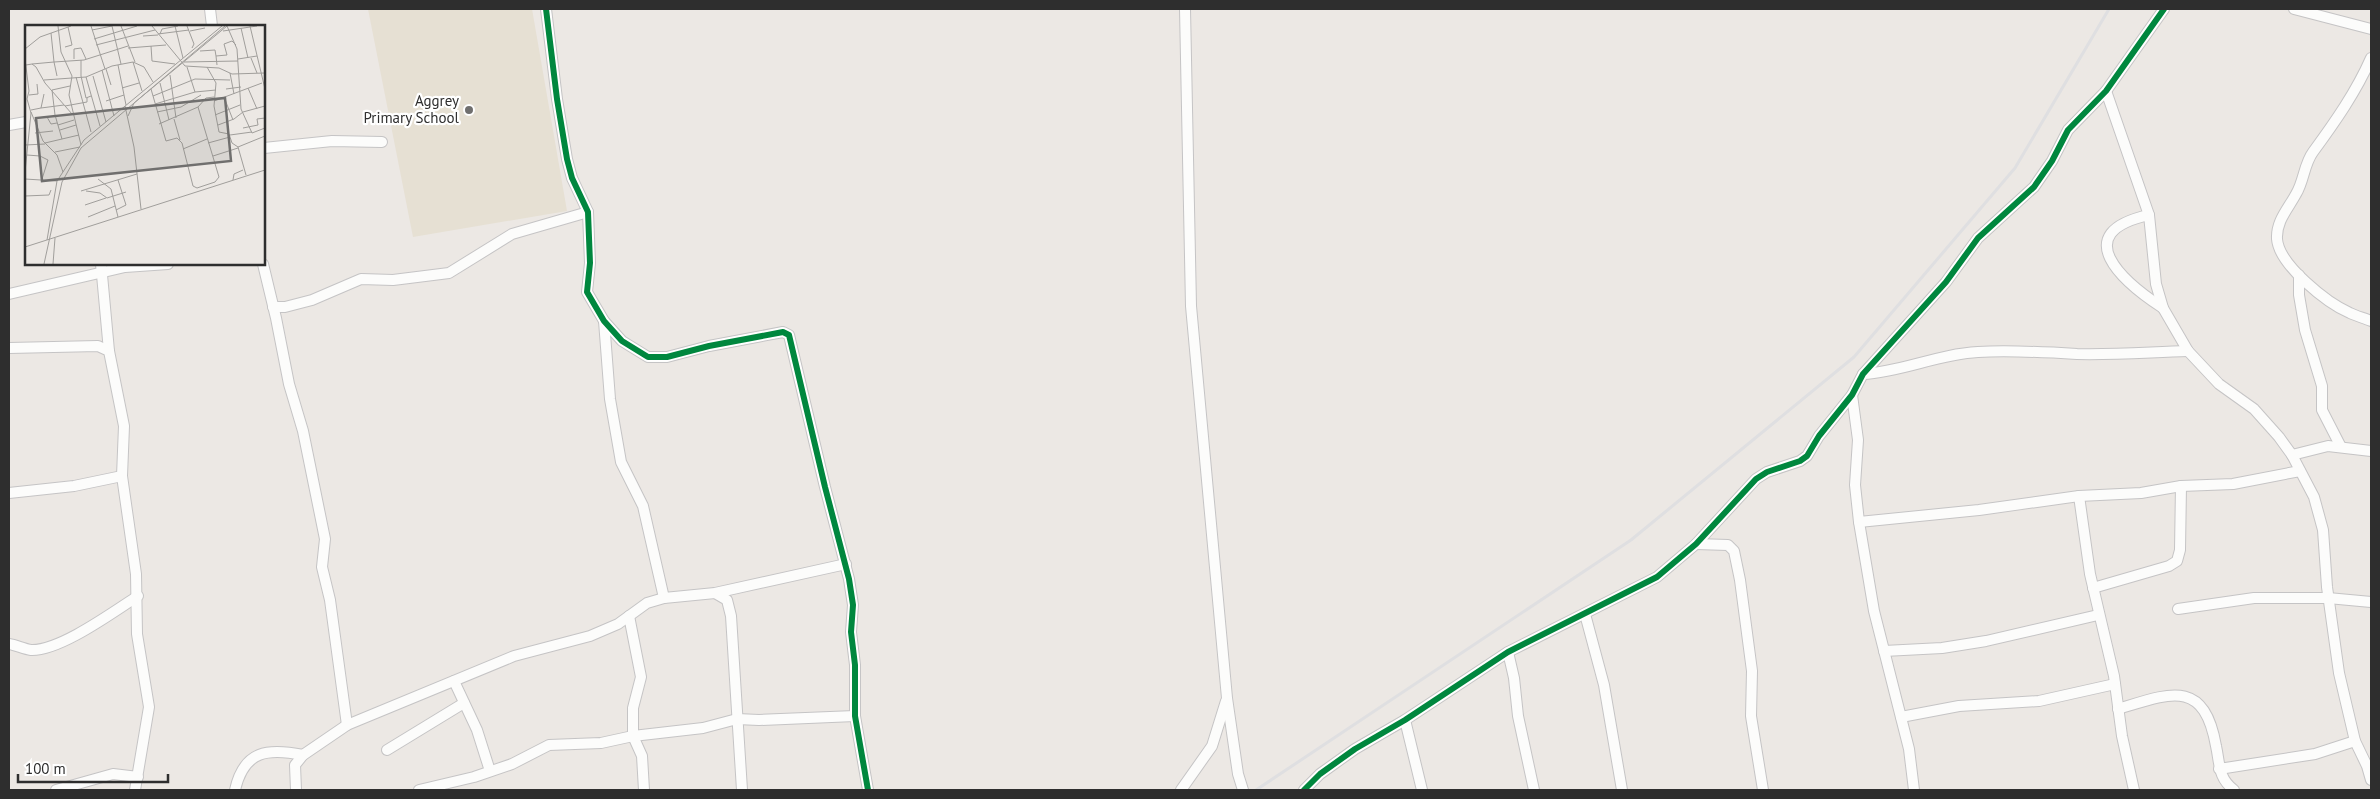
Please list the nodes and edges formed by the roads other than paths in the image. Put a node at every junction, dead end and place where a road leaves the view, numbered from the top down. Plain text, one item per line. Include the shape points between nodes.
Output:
1 (210, 9) edge
2 (546, 9) edge
3 (1185, 9) edge
4 (2164, 9) edge
5 (2294, 9) edge
6 (212, 25) edge
7 (2371, 29) edge
8 (2371, 58) edge
9 (2106, 91) junction
10 (25, 122) edge
11 (9, 125) edge
12 (382, 142) dead end
13 (265, 148) edge
14 (588, 212) junction
15 (2148, 215) junction
16 (154, 265) edge
17 (263, 265) edge
18 (101, 268) edge
19 (2299, 275) junction
20 (9, 294) edge
21 (273, 307) junction
22 (2163, 308) junction
23 (604, 321) junction
24 (2371, 321) edge
25 (9, 348) edge
26 (2188, 351) junction
27 (109, 352) junction
28 (1862, 374) junction
29 (1852, 395) junction
30 (2341, 447) junction
31 (2371, 451) edge
32 (2292, 455) junction
33 (2300, 471) junction
34 (122, 476) junction
35 (2181, 486) junction
36 (9, 493) edge
37 (2079, 496) junction
38 (1859, 522) junction
39 (1696, 544) junction
40 (846, 564) junction
41 (2093, 588) junction
42 (716, 593) junction
43 (138, 596) junction
44 (664, 598) junction
45 (2328, 598) junction
46 (2371, 602) edge
47 (2178, 609) dead end
48 (1585, 614) junction
49 (2098, 615) junction
50 (629, 616) junction
51 (9, 644) edge
52 (1884, 651) junction
53 (1508, 652) junction
54 (454, 681) junction
55 (2115, 684) junction
56 (1227, 698) junction
57 (464, 703) junction
58 (2118, 709) junction
59 (855, 716) junction
60 (1901, 717) junction
61 (737, 718) junction
62 (1405, 720) junction
63 (347, 725) junction
64 (633, 736) junction
65 (2355, 740) junction
66 (387, 750) dead end
67 (303, 755) junction
68 (2219, 769) junction
69 (490, 771) junction
70 (138, 777) junction
71 (2371, 780) edge
72 (56, 790) edge
73 (136, 790) edge
74 (235, 790) edge
75 (296, 790) edge
76 (420, 790) edge
77 (644, 790) edge
78 (742, 790) edge
79 (868, 790) edge
80 (1181, 790) edge
81 (1244, 790) edge
82 (1304, 790) edge
83 (1422, 790) edge
84 (1534, 790) edge
85 (1622, 790) edge
86 (1764, 790) edge
87 (1914, 790) edge
88 (2134, 790) edge
89 (2234, 790) edge

1 - 6 street
2 - 14 street via 567,159
3 - 56 street via 1191,306
4 - 9 street
5 - 7 street
8 - 19 street via 2338,118 2313,152 2298,192 2280,219 2278,246
9 - 15 street
9 - 28 street via 2068,130 2052,162 2034,187 1978,238 1946,282
10 - 11 street
12 - 13 street via 332,141
14 - 21 street via 512,234 449,273 393,280 361,279 312,300
14 - 23 street via 590,263 587,292
15 - 22 street via 2156,284
15 - 22 street via 2131,219 2118,228 2108,237 2105,250 2112,265 2133,286
16 - 18 street
17 - 21 street
18 - 20 street
18 - 27 street
19 - 24 street via 2328,300
19 - 30 street via 2305,330 2322,386 2322,410
21 - 63 street via 325,538 322,567 330,600
22 - 26 street
23 - 40 street via 622,341 648,357 783,332 789,334
23 - 44 street via 610,398 621,462 643,506
25 - 27 street via 98,346
26 - 28 street via 2086,354 1978,352 1912,364 1892,372
26 - 32 street via 2219,384 2254,409
27 - 34 street via 124,426
28 - 29 street
29 - 38 street via 1858,440 1854,486
29 - 39 street via 1807,456 1756,479
30 - 31 street
30 - 32 street via 2328,446
32 - 33 street
33 - 35 street via 2233,484
33 - 45 street via 2314,497 2323,530
34 - 36 street via 74,486
34 - 43 street
35 - 37 street via 2141,493
35 - 41 street via 2177,561
37 - 38 street
37 - 41 street
38 - 52 street
39 - 48 street via 1656,577
39 - 86 street via 1728,545 1734,551 1752,671 1751,716
40 - 42 street
40 - 59 street via 853,605
41 - 49 street
42 - 44 street
42 - 61 street via 727,600 731,616
43 - 51 street via 75,635 50,646 29,650
43 - 70 street via 137,634 149,707
44 - 50 street via 647,603
45 - 46 street
45 - 47 street via 2254,598
45 - 65 street
48 - 53 street
48 - 85 street via 1604,685
49 - 52 street via 1986,641 1942,648
49 - 55 street
50 - 54 street via 590,636 514,656
50 - 64 street via 640,677 633,708
52 - 60 street
53 - 62 street
53 - 84 street
54 - 57 street
54 - 63 street
55 - 58 street
55 - 60 street via 2039,702 1959,706
56 - 80 street via 1212,746
56 - 81 street via 1238,774
57 - 66 street
57 - 69 street
58 - 68 street via 2160,696 2184,696 2198,701 2210,719
58 - 88 street
59 - 61 street
59 - 79 street
60 - 87 street
61 - 64 street via 703,728
61 - 78 street
62 - 82 street via 1341,759
62 - 83 street
63 - 67 street
64 - 69 street via 601,743 549,745
64 - 77 street via 642,756
65 - 68 street via 2315,754
65 - 71 street
67 - 74 street via 260,753 244,765
67 - 75 street via 295,765
68 - 89 street via 2224,782
69 - 76 street
70 - 72 street via 113,774
70 - 73 street

